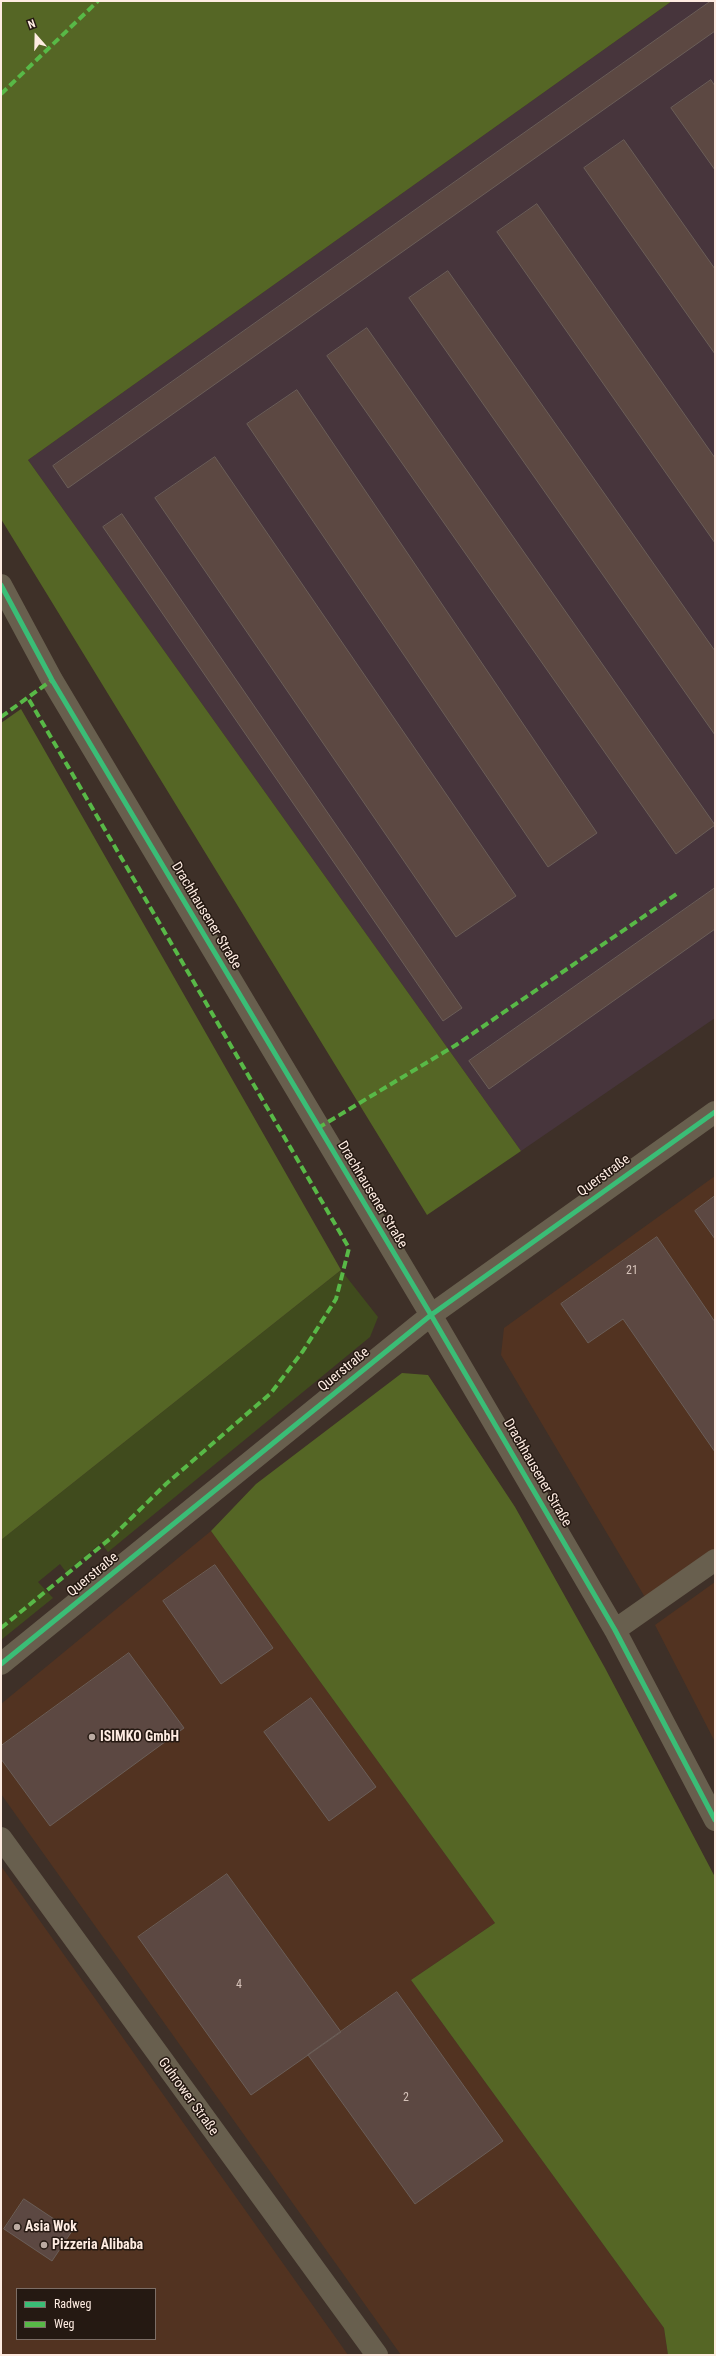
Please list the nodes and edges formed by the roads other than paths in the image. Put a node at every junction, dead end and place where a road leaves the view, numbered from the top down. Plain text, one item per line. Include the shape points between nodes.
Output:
1 (1, 585) edge
2 (715, 1112) edge
3 (431, 1315) junction
4 (715, 1560) edge
5 (615, 1630) junction
6 (1, 1664) edge
7 (715, 1820) edge
8 (1, 1838) edge
9 (377, 2355) edge

1 - 3 street, Drachhausener Straße via 56,687
2 - 3 street, Querstraße
3 - 5 street, Drachhausener Straße
3 - 6 street, Querstraße
4 - 5 street
5 - 7 street, Drachhausener Straße
8 - 9 street, Guhrower Straße

